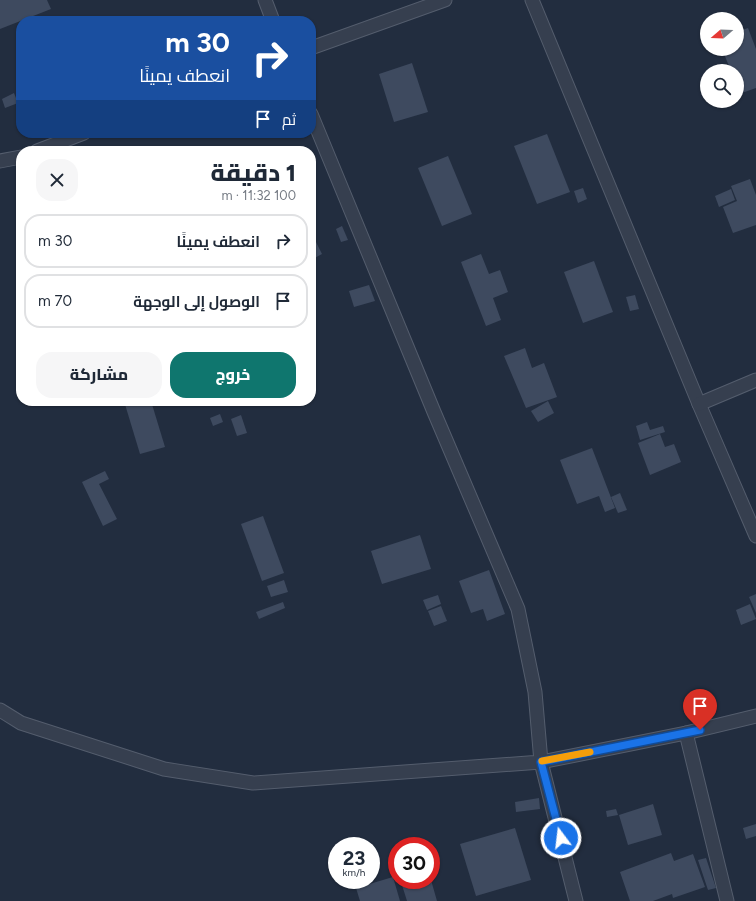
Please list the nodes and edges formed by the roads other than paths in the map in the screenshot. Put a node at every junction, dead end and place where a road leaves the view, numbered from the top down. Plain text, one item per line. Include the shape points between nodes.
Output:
1 (265, 0) edge
2 (445, 0) edge
3 (532, 0) edge
4 (271, 16) edge
5 (316, 46) edge
6 (316, 126) edge
7 (71, 138) edge
8 (50, 146) edge
9 (16, 158) edge
10 (0, 161) edge
11 (756, 380) edge
12 (698, 404) junction
13 (756, 536) edge
14 (0, 710) edge
15 (756, 716) edge
16 (686, 733) junction
17 (541, 762) junction
18 (576, 901) edge
19 (727, 901) edge

1 - 4 street
2 - 5 street
3 - 12 street
6 - 17 street via 518,609 535,692
7 - 8 street
9 - 10 street
11 - 12 street
12 - 13 street
14 - 17 street via 21,723 164,769 253,783
15 - 16 street
16 - 17 street
16 - 19 street
17 - 18 street

